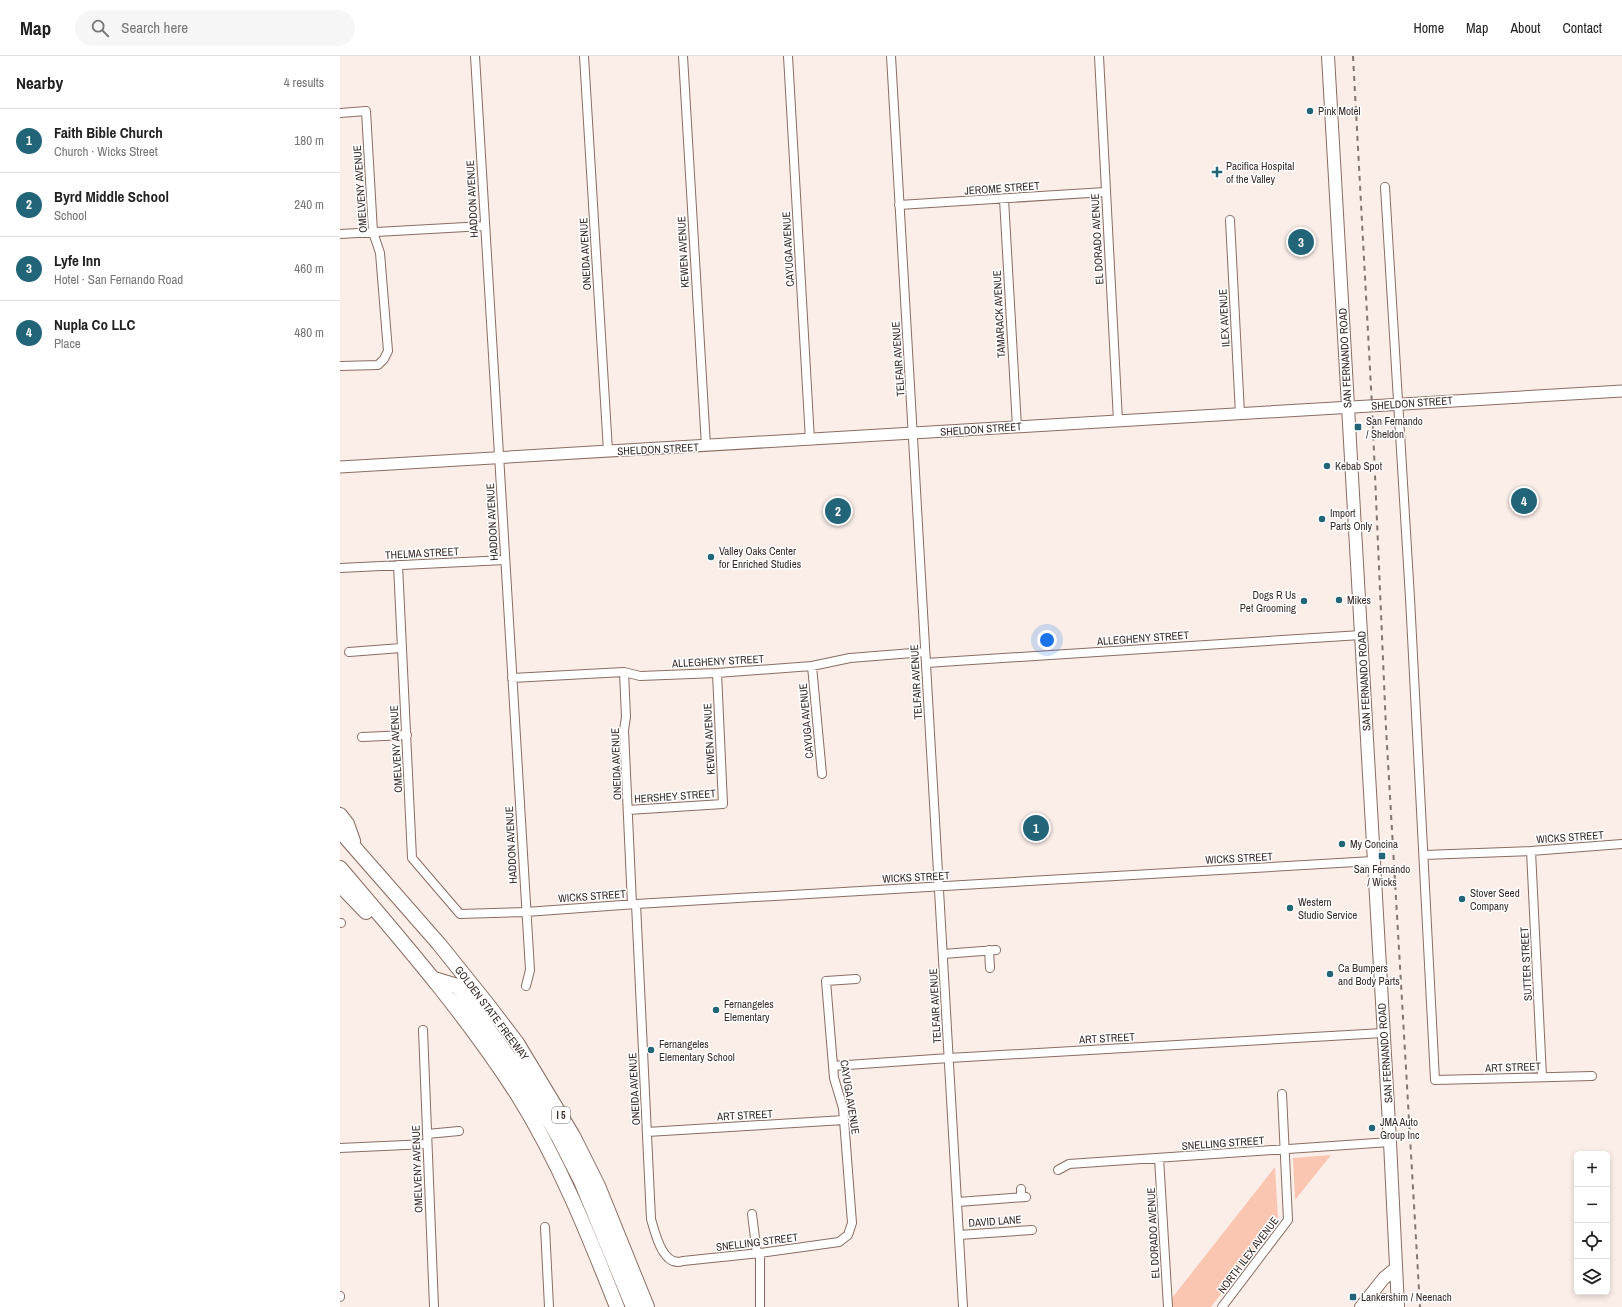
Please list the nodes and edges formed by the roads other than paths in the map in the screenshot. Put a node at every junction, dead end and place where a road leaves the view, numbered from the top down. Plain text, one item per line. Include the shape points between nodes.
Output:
1 (475, 56) edge
2 (584, 56) edge
3 (683, 56) edge
4 (788, 56) edge
5 (891, 56) edge
6 (1099, 56) edge
7 (1328, 56) edge
8 (340, 113) edge
9 (1385, 187) dead end
10 (1105, 192) junction
11 (1004, 199) junction
12 (899, 205) junction
13 (1230, 220) dead end
14 (484, 226) junction
15 (373, 232) junction
16 (340, 234) edge
17 (340, 366) edge
18 (1622, 391) edge
19 (1398, 404) junction
20 (1348, 407) junction
21 (1240, 414) junction
22 (1118, 421) junction
23 (1017, 427) junction
24 (913, 434) junction
25 (810, 440) junction
26 (706, 446) junction
27 (608, 451) junction
28 (500, 458) junction
29 (340, 468) edge
30 (505, 560) junction
31 (398, 565) junction
32 (340, 568) edge
33 (1361, 634) junction
34 (401, 648) junction
35 (349, 652) dead end
36 (925, 652) junction
37 (926, 663) junction
38 (812, 666) junction
39 (624, 672) junction
40 (717, 673) junction
41 (512, 678) junction
42 (406, 735) junction
43 (362, 737) dead end
44 (822, 774) dead end
45 (723, 804) joint
46 (628, 810) junction
47 (340, 815) edge
48 (340, 831) edge
49 (1622, 844) edge
50 (356, 849) junction
51 (1531, 851) junction
52 (1424, 855) junction
53 (1373, 861) junction
54 (340, 868) edge
55 (340, 885) edge
56 (938, 887) junction
57 (634, 904) junction
58 (526, 912) junction
59 (460, 914) joint
60 (439, 944) junction
61 (943, 954) junction
62 (415, 956) junction
63 (990, 968) dead end
64 (434, 979) junction
65 (856, 979) dead end
66 (526, 986) dead end
67 (423, 1030) dead end
68 (1383, 1033) junction
69 (949, 1058) junction
70 (833, 1066) junction
71 (1592, 1076) dead end
72 (1542, 1077) junction
73 (1282, 1094) dead end
74 (844, 1120) junction
75 (459, 1132) dead end
76 (647, 1132) junction
77 (427, 1134) junction
78 (1390, 1142) junction
79 (427, 1144) junction
80 (340, 1148) edge
81 (1284, 1149) junction
82 (1159, 1158) junction
83 (1058, 1170) dead end
84 (1023, 1195) dead end
85 (958, 1202) junction
86 (752, 1214) dead end
87 (545, 1227) dead end
88 (1032, 1230) dead end
89 (959, 1235) junction
90 (839, 1242) joint
91 (758, 1254) junction
92 (677, 1263) joint
93 (1396, 1269) junction
94 (434, 1307) edge
95 (549, 1307) edge
96 (617, 1307) edge
97 (633, 1307) edge
98 (638, 1307) edge
99 (647, 1307) edge
100 (760, 1307) edge
101 (963, 1307) edge
102 (1168, 1307) edge
103 (1222, 1307) edge
104 (1361, 1307) edge
105 (1370, 1307) edge
106 (1392, 1307) edge
107 (1398, 1307) edge

1 - 14 street, HADDON AVENUE
2 - 27 street, ONEIDA AVENUE
3 - 26 street, KEWEN AVENUE
4 - 25 street, CAYUGA AVENUE
5 - 12 street, TELFAIR AVENUE
6 - 10 street, EL DORADO AVENUE
7 - 20 main road, SAN FERNANDO ROAD
8 - 15 street, OMELVENY AVENUE via 366,111
9 - 19 street
10 - 11 street, JEROME STREET
10 - 22 street, EL DORADO AVENUE
11 - 12 street, JEROME STREET
11 - 23 street, TAMARACK AVENUE
12 - 24 street, TELFAIR AVENUE
13 - 21 street, ILEX AVENUE
14 - 15 street
14 - 28 street, HADDON AVENUE
15 - 16 street
15 - 17 street, OMELVENY AVENUE via 380,253 388,351 378,366
18 - 19 main road, SHELDON STREET
19 - 20 main road, SHELDON STREET
19 - 52 street
20 - 21 main road, SHELDON STREET
20 - 33 main road, SAN FERNANDO ROAD
21 - 22 main road, SHELDON STREET
22 - 23 main road, SHELDON STREET
23 - 24 main road, SHELDON STREET
24 - 25 main road, SHELDON STREET
24 - 36 street, TELFAIR AVENUE
25 - 26 main road, SHELDON STREET
26 - 27 main road, SHELDON STREET
27 - 28 main road, SHELDON STREET
28 - 29 main road, SHELDON STREET
28 - 30 street, HADDON AVENUE
30 - 31 street, THELMA STREET
30 - 41 street, HADDON AVENUE
31 - 32 street, THELMA STREET
31 - 34 street, OMELVENY AVENUE
33 - 37 street, ALLEGHENY STREET
33 - 53 main road, SAN FERNANDO ROAD
34 - 35 street
34 - 42 street, OMELVENY AVENUE
36 - 37 street, TELFAIR AVENUE
36 - 38 street, ALLEGHENY STREET via 850,658
37 - 56 street, TELFAIR AVENUE
38 - 40 street, ALLEGHENY STREET
38 - 44 street, CAYUGA AVENUE
39 - 40 street, ALLEGHENY STREET via 640,676
39 - 41 street, ALLEGHENY STREET
39 - 46 street, ONEIDA AVENUE
40 - 45 street, KEWEN AVENUE
41 - 58 street, HADDON AVENUE
42 - 43 street
42 - 59 street, OMELVENY AVENUE via 412,858
45 - 46 street, HERSHEY STREET
46 - 57 street, ONEIDA AVENUE
47 - 50 highway via 347,824
48 - 50 highway, GOLDEN STATE FREEWAY / I 5
49 - 51 street, WICKS STREET
50 - 60 highway, GOLDEN STATE FREEWAY / I 5
51 - 52 street, WICKS STREET
51 - 72 street, SUTTER STREET
52 - 72 street, ART STREET via 1435,1080
53 - 56 street, WICKS STREET
53 - 68 main road, SAN FERNANDO ROAD
54 - 62 highway, I 5
55 - 62 highway via 397,946
56 - 57 street, WICKS STREET
56 - 61 street, TELFAIR AVENUE
57 - 58 street, WICKS STREET
57 - 76 street, ONEIDA AVENUE
58 - 59 street, WICKS STREET
58 - 66 street, HADDON AVENUE via 530,970
60 - 98 highway via 445,965 501,1036 556,1122 588,1185
60 - 99 highway, GOLDEN STATE FREEWAY / I 5 via 517,1043 573,1136 598,1186
61 - 63 street via 992,950
61 - 69 street, TELFAIR AVENUE
62 - 64 highway, I 5
64 - 96 highway, I 5 via 517,1094 547,1146 575,1203
64 - 97 highway via 457,986 512,1060 536,1099 581,1181
65 - 70 street, CAYUGA AVENUE via 826,980
67 - 77 street, OMELVENY AVENUE
68 - 69 street, ART STREET
68 - 78 main road, SAN FERNANDO ROAD
69 - 70 street, ART STREET
69 - 85 street, TELFAIR AVENUE
70 - 74 street, CAYUGA AVENUE
71 - 72 street, ART STREET
73 - 81 street, NORTH ILEX AVENUE
74 - 76 street, ART STREET
74 - 90 street, CAYUGA AVENUE via 852,1223 848,1234
75 - 77 street
76 - 92 street, ONEIDA AVENUE via 651,1219 664,1252 670,1260
77 - 79 street, OMELVENY AVENUE
78 - 81 street, SNELLING STREET
78 - 93 main road, SAN FERNANDO ROAD
79 - 80 street
79 - 94 street, OMELVENY AVENUE
81 - 82 street, SNELLING STREET
81 - 103 street, NORTH ILEX AVENUE via 1287,1222
82 - 83 street, SNELLING STREET via 1069,1164
82 - 102 street, EL DORADO AVENUE
84 - 85 street
85 - 89 street, TELFAIR AVENUE
86 - 91 street
87 - 95 street
88 - 89 street, DAVID LANE
89 - 101 street, TELFAIR AVENUE
90 - 91 street, SNELLING STREET
91 - 92 street, SNELLING STREET
91 - 100 street
93 - 104 main road via 1384,1278
93 - 107 main road, SAN FERNANDO ROAD
105 - 106 main road via 1384,1300

